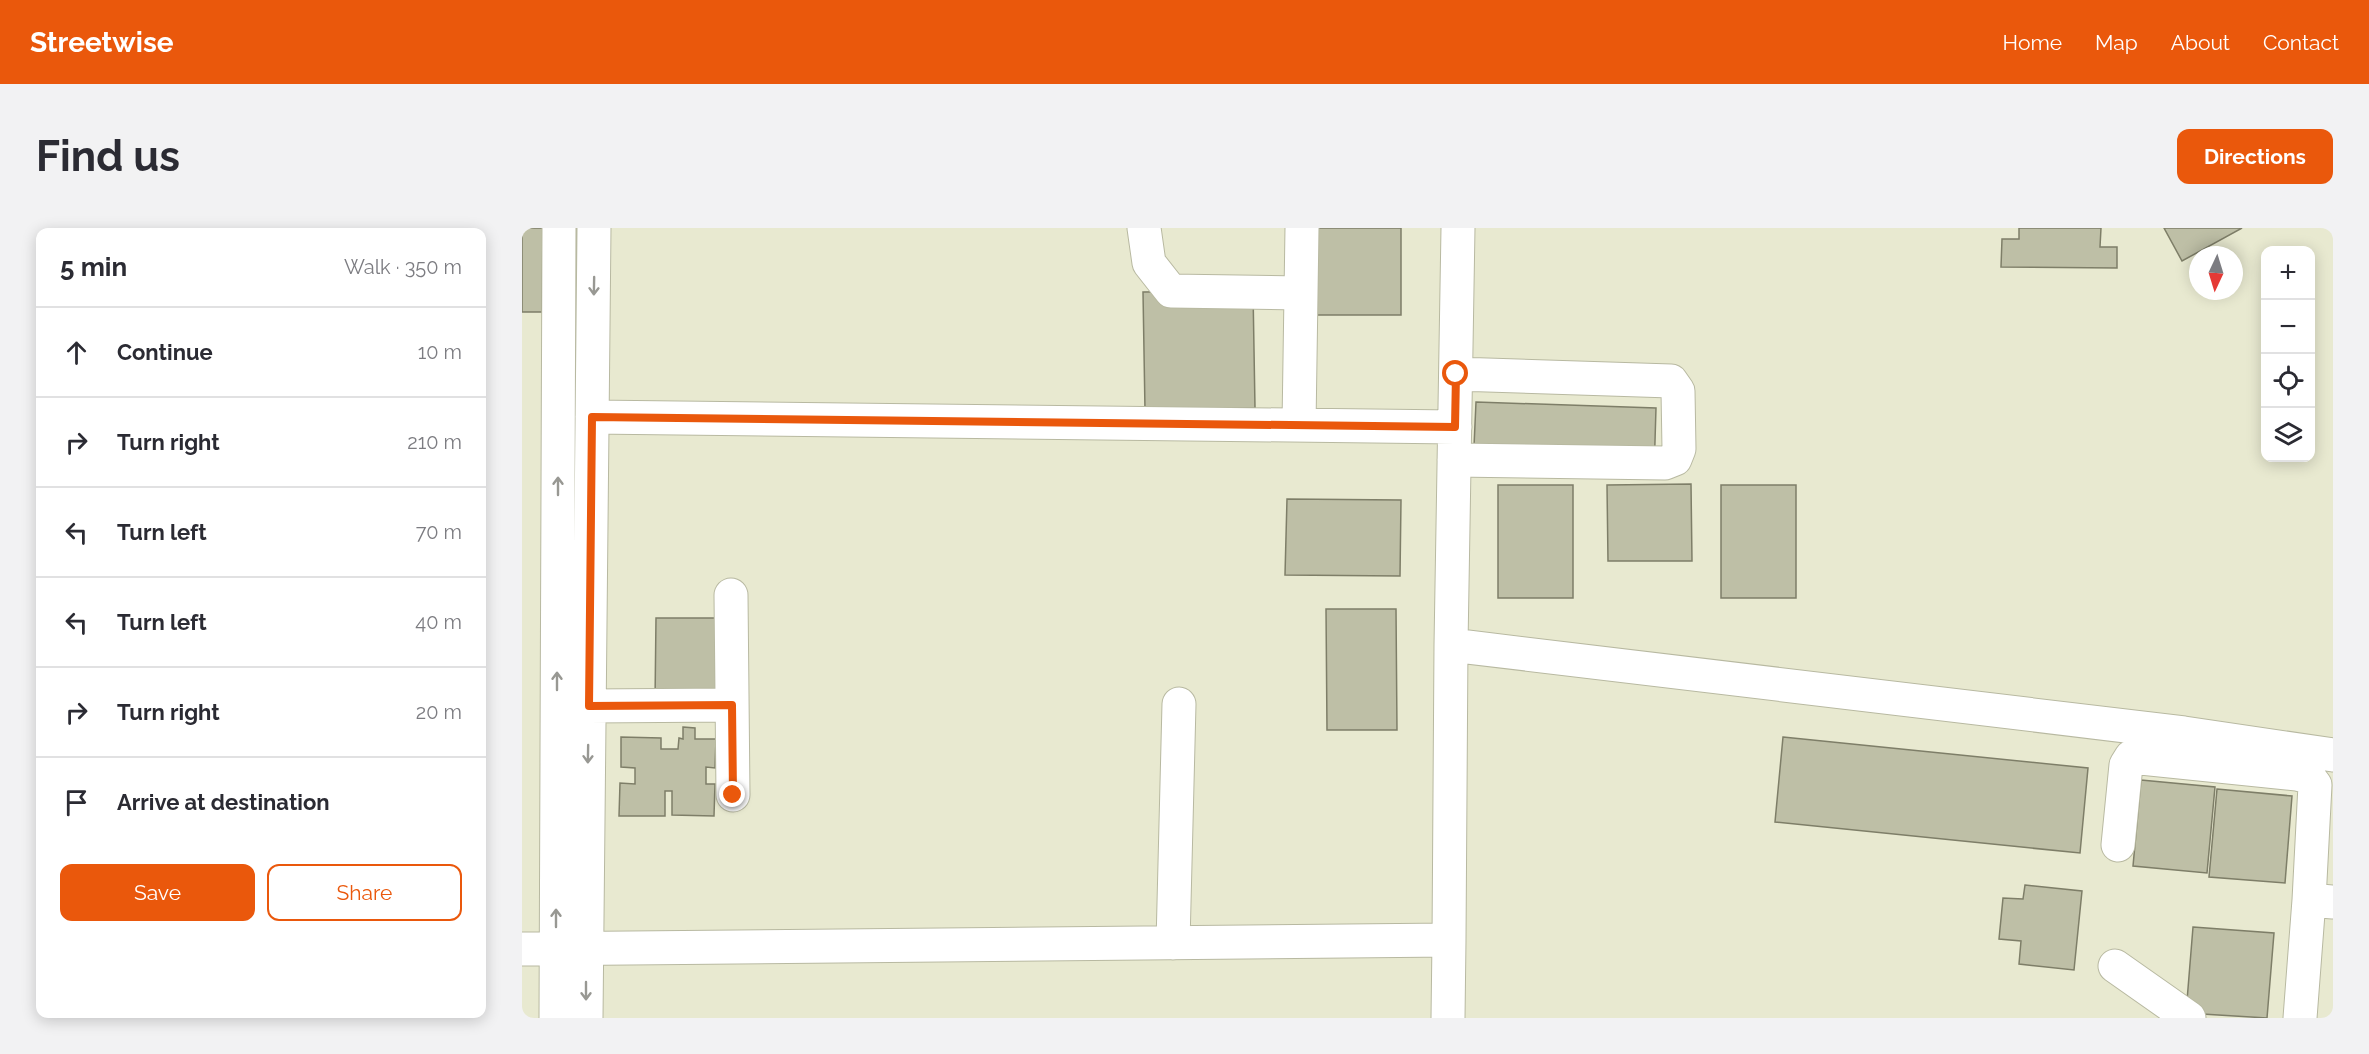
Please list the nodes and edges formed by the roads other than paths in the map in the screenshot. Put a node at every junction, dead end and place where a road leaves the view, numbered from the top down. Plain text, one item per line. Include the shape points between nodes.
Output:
1 (560, 228) edge
2 (594, 228) edge
3 (1144, 228) edge
4 (1302, 228) edge
5 (1458, 228) edge
6 (1300, 293) junction
7 (1456, 374) junction
8 (592, 417) junction
9 (1299, 425) junction
10 (1455, 427) junction
11 (1454, 460) junction
12 (731, 595) dead end
13 (1452, 645) junction
14 (1179, 704) dead end
15 (732, 705) junction
16 (589, 706) junction
17 (2333, 755) edge
18 (733, 795) dead end
19 (2118, 845) dead end
20 (2321, 901) edge
21 (1449, 940) junction
22 (1173, 943) junction
23 (522, 949) edge
24 (571, 950) junction
25 (2115, 966) dead end
26 (556, 1018) edge
27 (586, 1018) edge
28 (1448, 1018) edge
29 (2189, 1018) edge
30 (2300, 1018) edge

24 -> 1 street
2 -> 8 street
3 - 6 street via 1149,263 1171,291
4 - 6 street
5 - 7 street
6 - 9 street
7 - 10 street
7 - 11 street via 1671,381 1678,391 1678,449 1675,459 1665,464
8 - 9 street
8 - 16 street
9 - 10 street
10 - 11 street
11 - 13 street
12 - 15 street
13 - 17 street via 2184,733
13 - 21 street
14 - 22 street
15 - 16 street
15 - 18 street
16 -> 24 street
19 - 20 street via 2126,765 2131,757 2303,775 2315,784
20 - 30 street
21 - 22 street
21 - 28 street
22 - 24 street
23 - 24 street
24 - 26 street
24 -> 27 street
25 - 29 street

